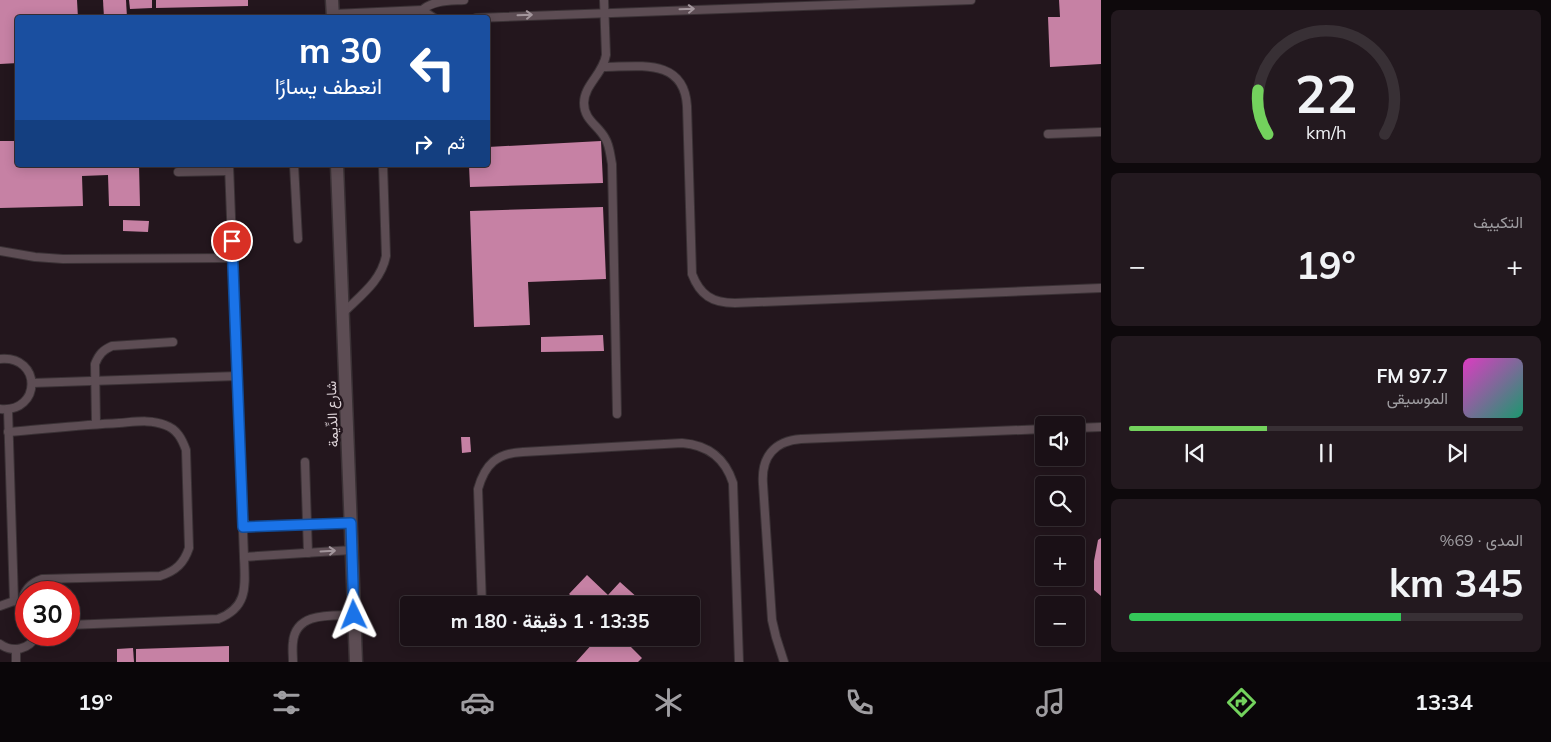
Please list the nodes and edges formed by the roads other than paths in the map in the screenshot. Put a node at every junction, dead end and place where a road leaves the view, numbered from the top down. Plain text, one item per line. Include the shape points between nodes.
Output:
1 (332, 0) edge
2 (464, 0) edge
3 (604, 0) edge
4 (971, 0) edge
5 (422, 10) junction
6 (604, 12) junction
7 (333, 15) edge
8 (348, 15) edge
9 (430, 15) edge
10 (490, 17) edge
11 (603, 67) junction
12 (1101, 132) edge
13 (1048, 134) dead end
14 (294, 167) edge
15 (338, 167) edge
16 (384, 167) edge
17 (229, 168) edge
18 (178, 172) dead end
19 (298, 239) dead end
20 (0, 251) edge
21 (233, 258) junction
22 (1101, 288) edge
23 (344, 313) junction
24 (173, 342) dead end
25 (0, 359) edge
26 (238, 376) junction
27 (94, 382) junction
28 (32, 383) junction
29 (4, 410) edge
30 (617, 414) dead end
31 (96, 424) junction
32 (1101, 427) edge
33 (1085, 428) edge
34 (1035, 429) edge
35 (8, 432) junction
36 (305, 462) dead end
37 (351, 523) junction
38 (307, 525) junction
39 (243, 527) junction
40 (352, 550) junction
41 (308, 552) junction
42 (244, 556) junction
43 (18, 581) edge
44 (36, 581) edge
45 (482, 596) edge
46 (15, 604) edge
47 (0, 606) edge
48 (354, 615) junction
49 (80, 625) edge
50 (0, 644) edge
51 (26, 646) edge
52 (16, 650) junction
53 (16, 662) edge
54 (293, 662) edge
55 (356, 662) edge
56 (739, 662) edge
57 (784, 662) edge

1 - 7 street
2 - 5 lane via 440,1
3 - 6 lane
6 -> 4 lane
5 - 8 lane
5 - 9 lane
10 -> 6 lane
6 - 11 lane via 606,55
11 - 22 lane via 657,67 676,76 682,85 687,106 692,274 696,285 713,300 735,303
11 - 30 lane via 586,93 584,104 590,123 602,133 609,145 612,164
12 - 13 lane
14 - 19 lane
15 - 23 street, شارع الدِّيمة
16 - 23 lane via 384,265 376,281
17 - 18 lane
17 - 21 lane
20 - 21 lane via 63,258
21 - 26 lane
23 - 37 street, شارع الدِّيمة
24 - 27 lane via 112,346 104,350 95,364
25 - 28 lane via 9,358 25,366
26 - 27 lane
26 - 39 lane
27 - 28 lane
27 - 31 lane
28 - 29 lane via 26,401 18,407
29 - 35 lane
31 - 35 lane
31 - 44 lane via 157,422 176,431 186,450 187,461 189,539 186,556 176,569 160,576
32 - 33 lane
34 - 57 lane via 801,439 779,444 765,461 762,472 772,620
35 - 43 lane
36 - 38 lane
37 - 38 lane
37 - 40 street, شارع الدِّيمة
38 - 39 lane
38 - 41 lane
39 - 42 lane
41 -> 40 lane
40 - 48 street, شارع الدِّيمة
41 - 42 lane
42 - 49 lane via 245,591 242,600 228,615 208,620
45 - 56 lane via 478,489 488,466 498,458 510,452 694,444 715,454 723,462 733,483
46 - 47 lane
48 - 54 lane via 316,617 303,622 295,634
48 - 55 street, شارع الدِّيمة
50 - 52 lane
51 - 52 lane
52 - 53 lane

